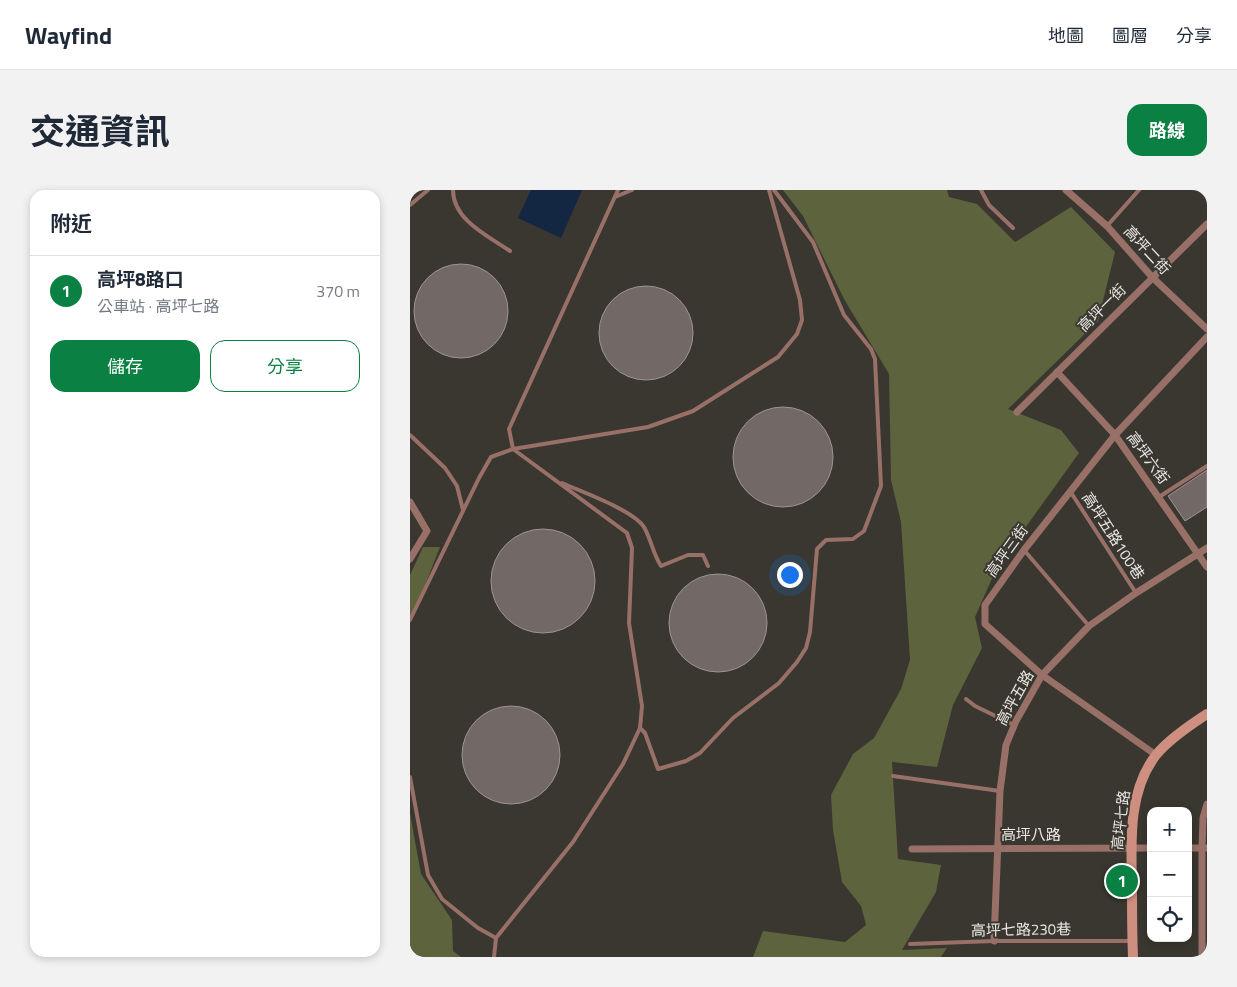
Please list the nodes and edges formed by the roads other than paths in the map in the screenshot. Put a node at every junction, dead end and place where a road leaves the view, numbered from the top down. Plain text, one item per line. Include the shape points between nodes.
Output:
1 (428, 190) edge
2 (453, 190) edge
3 (618, 190) edge
4 (632, 190) edge
5 (768, 190) edge
6 (774, 190) edge
7 (981, 190) edge
8 (1066, 190) edge
9 (1139, 190) edge
10 (615, 197) junction
11 (410, 205) edge
12 (1207, 224) edge
13 (1107, 226) junction
14 (1013, 228) dead end
15 (510, 251) dead end
16 (1153, 278) junction
17 (1207, 329) edge
18 (1207, 337) edge
19 (1057, 372) junction
20 (1017, 412) dead end
21 (410, 435) edge
22 (1115, 435) junction
23 (513, 449) junction
24 (1207, 466) edge
25 (556, 480) junction
26 (1070, 491) junction
27 (1159, 497) junction
28 (410, 502) edge
29 (463, 510) junction
30 (1207, 548) edge
31 (1024, 550) junction
32 (1199, 554) junction
33 (410, 559) edge
34 (708, 566) dead end
35 (1207, 566) edge
36 (1136, 593) junction
37 (410, 620) edge
38 (1088, 626) junction
39 (1042, 675) junction
40 (966, 698) dead end
41 (1207, 714) edge
42 (1014, 725) junction
43 (640, 728) junction
44 (1156, 755) junction
45 (893, 776) dead end
46 (410, 777) edge
47 (1000, 791) junction
48 (1207, 804) edge
49 (912, 848) dead end
50 (1132, 848) junction
51 (1147, 848) edge
52 (1204, 848) edge
53 (996, 849) junction
54 (1204, 910) edge
55 (496, 938) junction
56 (1132, 940) junction
57 (994, 941) junction
58 (910, 944) dead end
59 (494, 957) edge
60 (1133, 957) edge
61 (1202, 957) edge

1 - 11 lane
2 - 15 lane via 453,201 463,218
3 - 10 lane
4 - 10 lane
5 - 23 lane via 800,300 802,320 797,334 778,357 693,410 648,428
6 - 43 lane via 812,242 844,315 875,359 881,486 864,531 853,539 826,540 817,549 806,648 779,683 733,718 700,753 686,761 658,769 645,732
7 - 14 lane via 989,205
8 - 13 street, 高坪二街
9 - 13 lane
10 - 23 lane via 509,430
12 - 16 street, 高坪一街
13 - 16 street, 高坪二街
16 - 17 street, 高坪二街
16 - 19 street, 高坪一街
18 - 22 street, 高坪三街
19 - 20 street, 高坪一街
19 - 22 street, 高坪六街
21 - 29 lane via 445,468 457,486
22 - 26 street, 高坪三街
22 - 27 street, 高坪六街
23 - 25 lane
23 - 29 lane via 492,457
24 - 27 lane
25 - 34 lane via 627,512 643,526 661,566 688,554 703,555
25 - 43 lane via 627,533 632,548 629,623 642,706
26 - 31 street, 高坪三街
26 - 36 lane, 高坪五路100巷
27 - 32 street, 高坪六街
28 - 33 street via 426,531
29 - 37 lane
30 - 32 street, 高坪五路
31 - 38 lane
31 - 39 street, 高坪三街 via 985,605 985,624
32 - 35 street, 高坪六街
32 - 36 street, 高坪五路
36 - 38 street, 高坪五路
38 - 39 street, 高坪五路
39 - 42 street, 高坪五路
39 - 44 street, 高坪三街
40 - 42 lane via 975,706
41 - 44 street, 高坪七路
42 - 47 street, 高坪五路 via 1006,745
43 - 55 lane via 623,764 573,842
44 - 50 street, 高坪七路 via 1140,785 1133,818
45 - 47 lane
46 - 55 lane via 428,876 442,899 472,924
47 - 53 street, 高坪五路
48 - 52 street via 1203,818
49 - 53 street, 高坪八路
50 - 51 street, 高坪八路
50 - 53 street, 高坪八路
50 - 56 street, 高坪七路
52 - 54 street
53 - 57 street, 高坪五路
54 - 61 street
55 - 59 lane
56 - 57 lane, 高坪七路230巷
56 - 60 street, 高坪七路
57 - 58 lane, 高坪七路230巷

